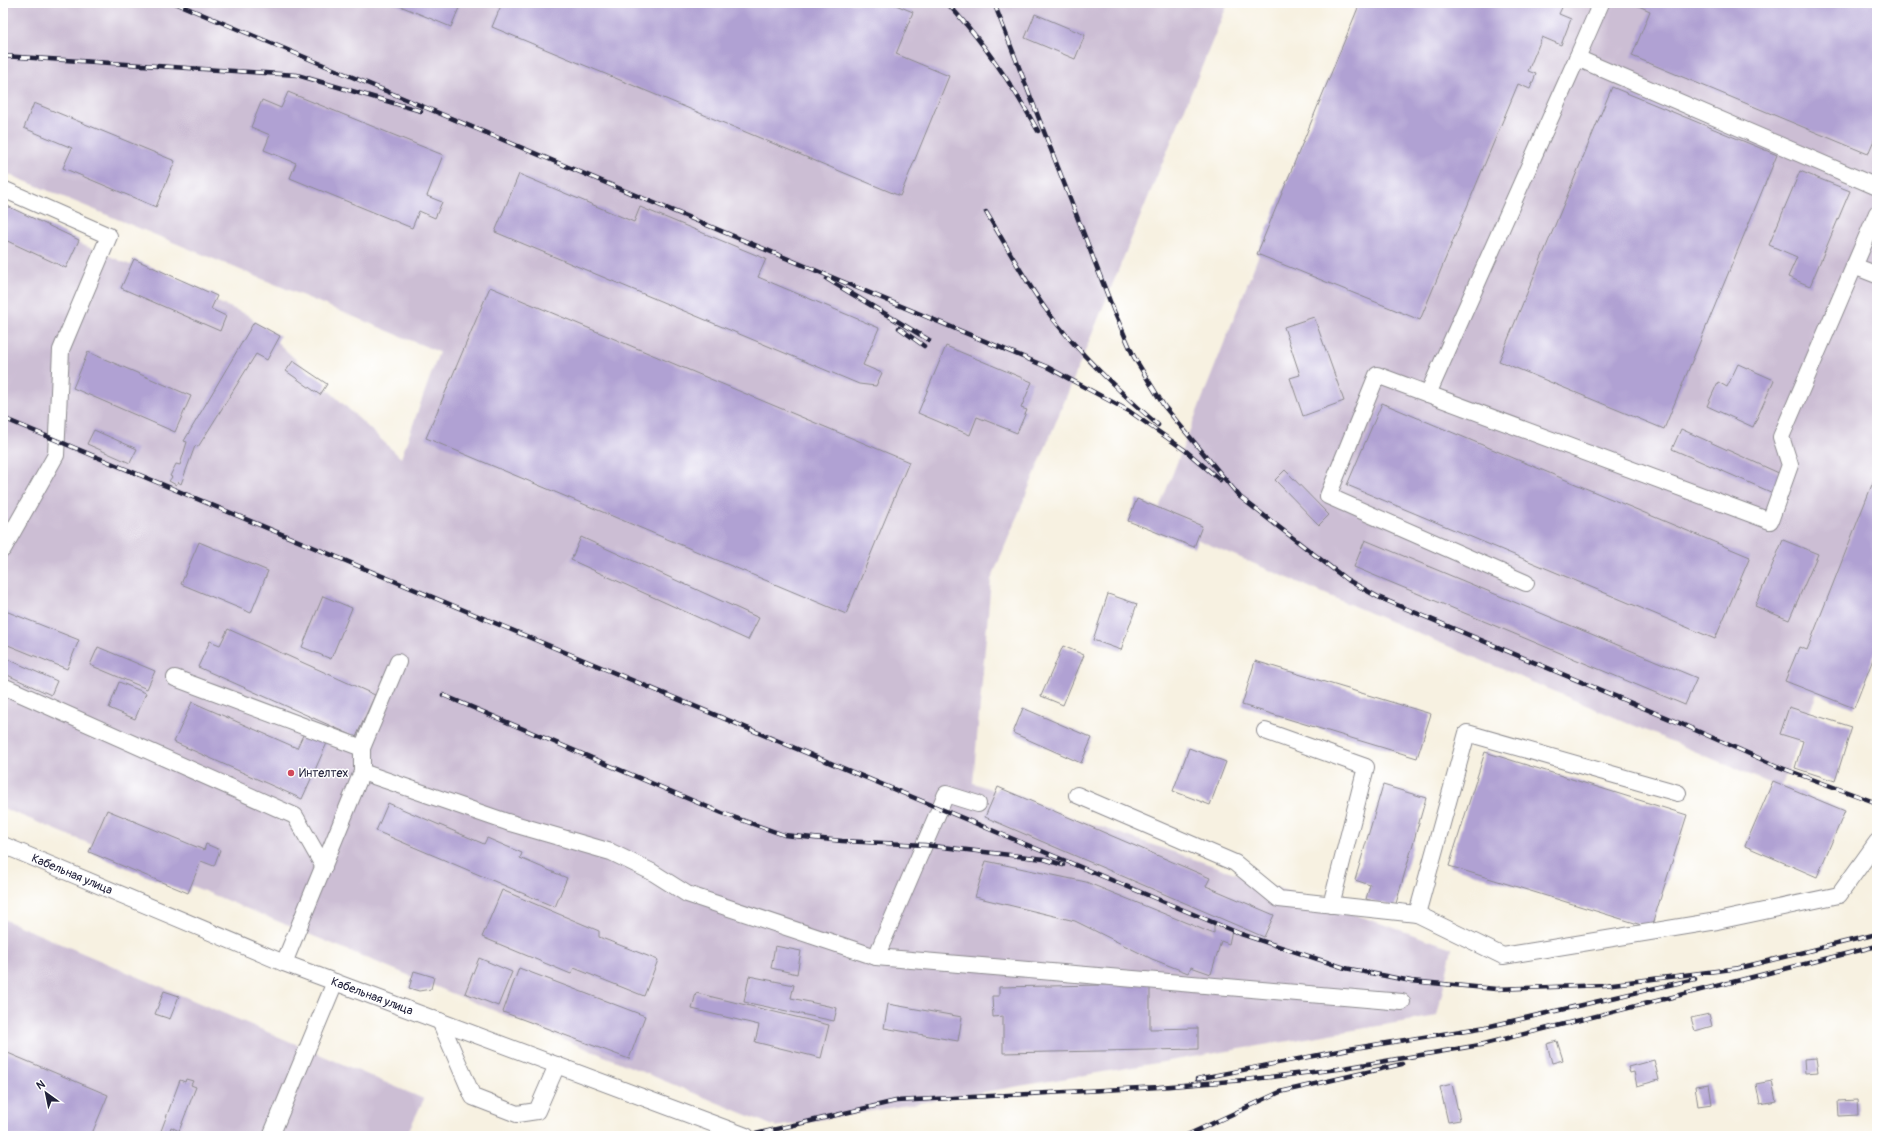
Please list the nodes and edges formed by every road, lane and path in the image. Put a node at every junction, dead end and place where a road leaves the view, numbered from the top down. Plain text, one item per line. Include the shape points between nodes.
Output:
1 (1601, 3) edge
2 (1577, 58) junction
3 (1877, 187) edge
4 (3, 189) edge
5 (1877, 213) edge
6 (1854, 266) junction
7 (1877, 275) edge
8 (1428, 394) junction
9 (3, 549) edge
10 (1526, 583) dead end
11 (398, 662) dead end
12 (175, 678) dead end
13 (3, 686) edge
14 (1265, 731) dead end
15 (362, 748) junction
16 (362, 772) junction
17 (1678, 793) dead end
18 (1077, 795) dead end
19 (978, 804) dead end
20 (1877, 842) edge
21 (3, 845) edge
22 (324, 867) junction
23 (1331, 905) junction
24 (1417, 914) junction
25 (876, 957) junction
26 (284, 963) junction
27 (335, 982) junction
28 (1402, 1002) dead end
29 (440, 1021) junction
30 (557, 1065) junction
31 (271, 1136) edge
32 (746, 1136) edge

1 - 2 street
2 - 3 street
2 - 8 street
4 - 9 street via 109,236 60,350 56,455
5 - 6 street
6 - 7 street
6 - 8 street via 1781,437 1790,465 1770,521
8 - 10 street via 1377,375 1328,496
11 - 15 street
12 - 15 street
13 - 22 street via 295,816
14 - 23 street via 1366,767
15 - 16 street
16 - 22 street
16 - 25 street via 506,822 611,852 652,872 687,894
17 - 24 street via 1467,733
18 - 23 street via 1235,863 1279,900
19 - 25 street via 946,794
20 - 24 street via 1839,895 1717,921 1502,956
21 - 26 street, Кабельная улица
22 - 26 street
23 - 24 street
25 - 28 street
26 - 27 street, Кабельная улица
27 - 29 street, Кабельная улица
27 - 31 street
29 - 30 street, Кабельная улица
29 - 30 street via 472,1097 517,1114 538,1111
30 - 32 street, Кабельная улица

